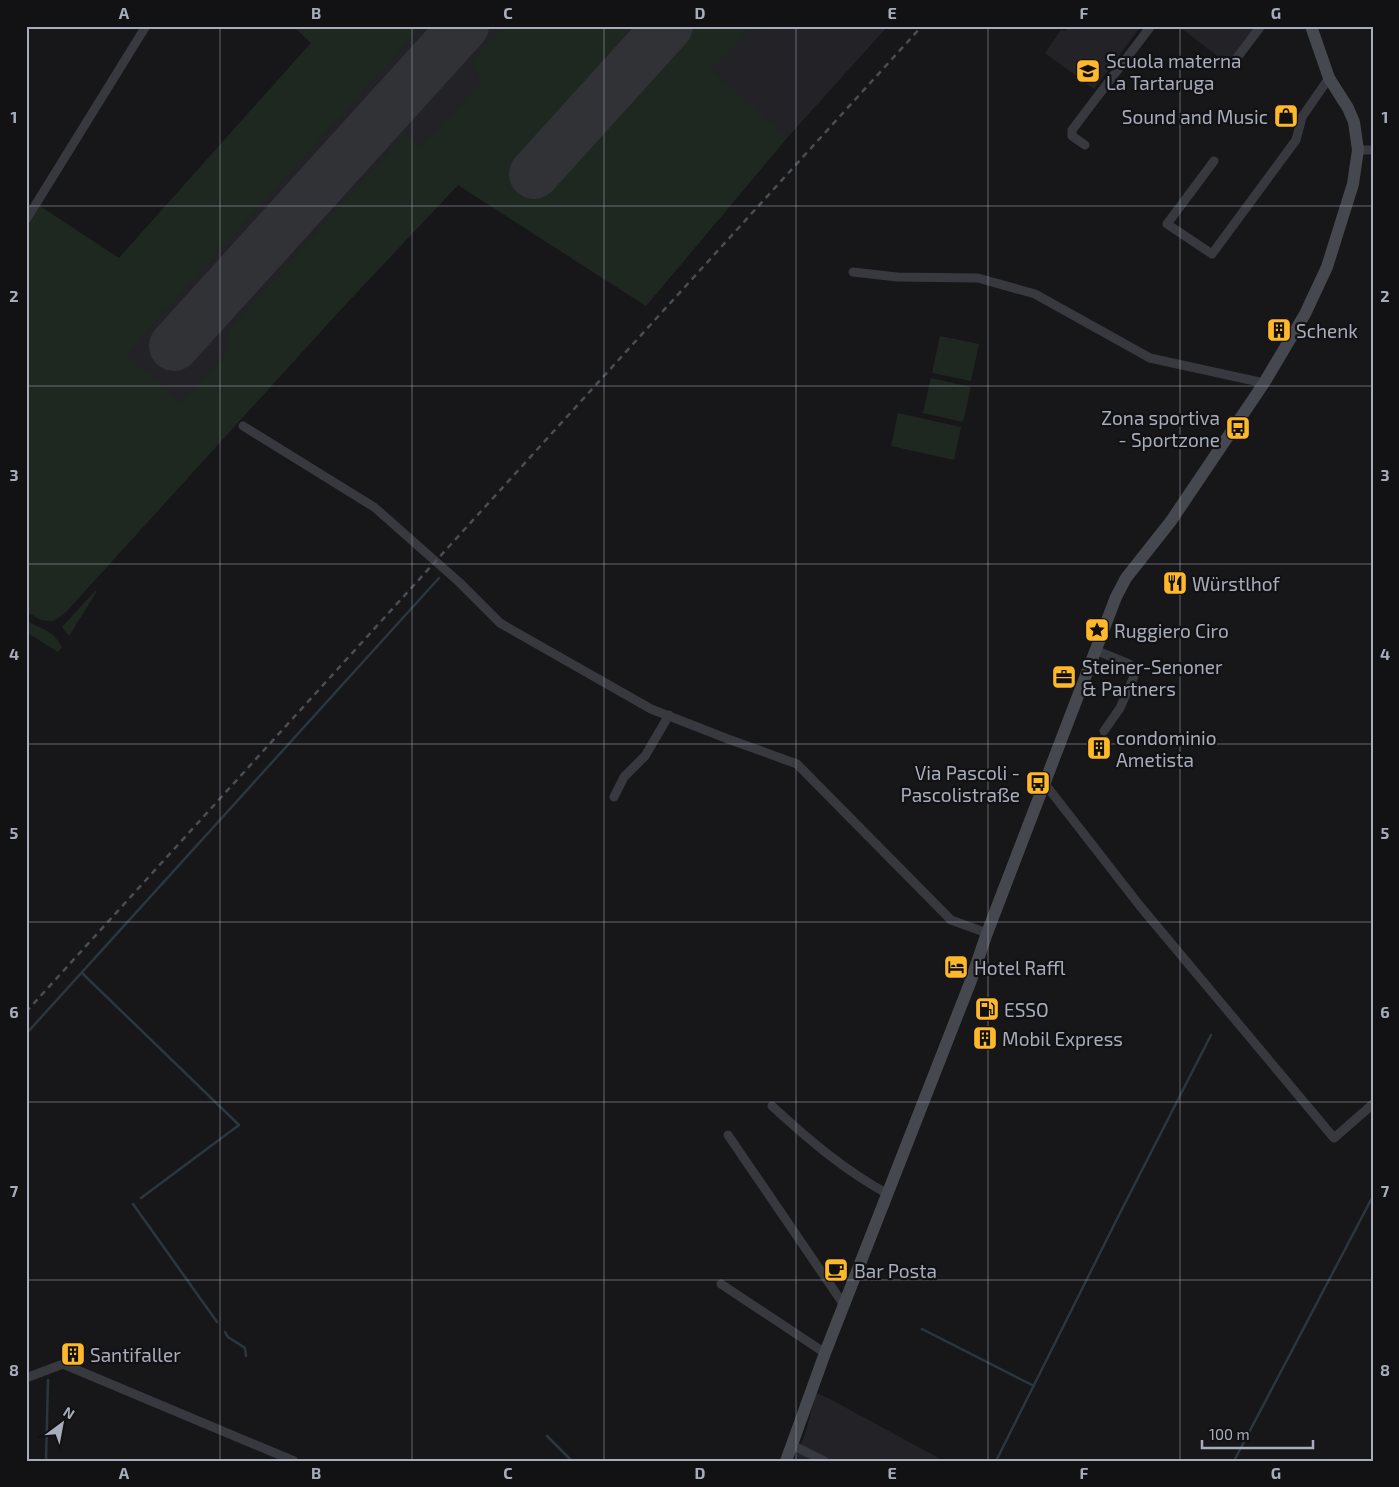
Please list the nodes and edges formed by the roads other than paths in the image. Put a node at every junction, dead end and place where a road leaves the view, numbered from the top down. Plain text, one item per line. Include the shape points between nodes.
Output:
1 (146, 26) edge
2 (1151, 26) edge
3 (1261, 26) edge
4 (1311, 26) edge
5 (1233, 63) dead end
6 (1330, 78) junction
7 (1085, 145) dead end
8 (1358, 150) junction
9 (1373, 150) edge
10 (1214, 161) dead end
11 (26, 220) edge
12 (853, 272) dead end
13 (1264, 383) junction
14 (243, 426) dead end
15 (1095, 650) junction
16 (669, 715) junction
17 (1104, 732) dead end
18 (1044, 784) junction
19 (614, 797) dead end
20 (987, 933) junction
21 (1373, 1104) edge
22 (772, 1106) dead end
23 (728, 1135) dead end
24 (888, 1194) junction
25 (721, 1284) dead end
26 (844, 1305) junction
27 (825, 1353) junction
28 (26, 1378) edge
29 (792, 1445) junction
30 (294, 1461) edge
31 (786, 1461) edge
32 (824, 1461) edge

1 - 11 street
2 - 7 street via 1072,130 1072,136
3 - 5 street
4 - 6 street
6 - 8 street via 1354,122
6 - 10 street via 1302,117 1296,140 1212,254 1167,224
8 - 9 street
8 - 13 street via 1353,184 1326,267 1305,314
12 - 13 street via 897,277 978,278 1021,289 1150,358
13 - 15 street via 1171,520 1126,578
14 - 16 street via 374,508 459,582 500,623 651,709
15 - 17 street via 1135,670 1120,708
15 - 18 street
16 - 19 street via 645,756 624,777
16 - 20 street via 797,764 951,920
18 - 20 street
18 - 21 street via 1140,906 1334,1138
20 - 24 street
22 - 24 street via 811,1142
23 - 26 street
24 - 26 street
25 - 27 street
26 - 27 street
27 - 29 street
28 - 30 street via 63,1364
29 - 31 street
29 - 32 street

